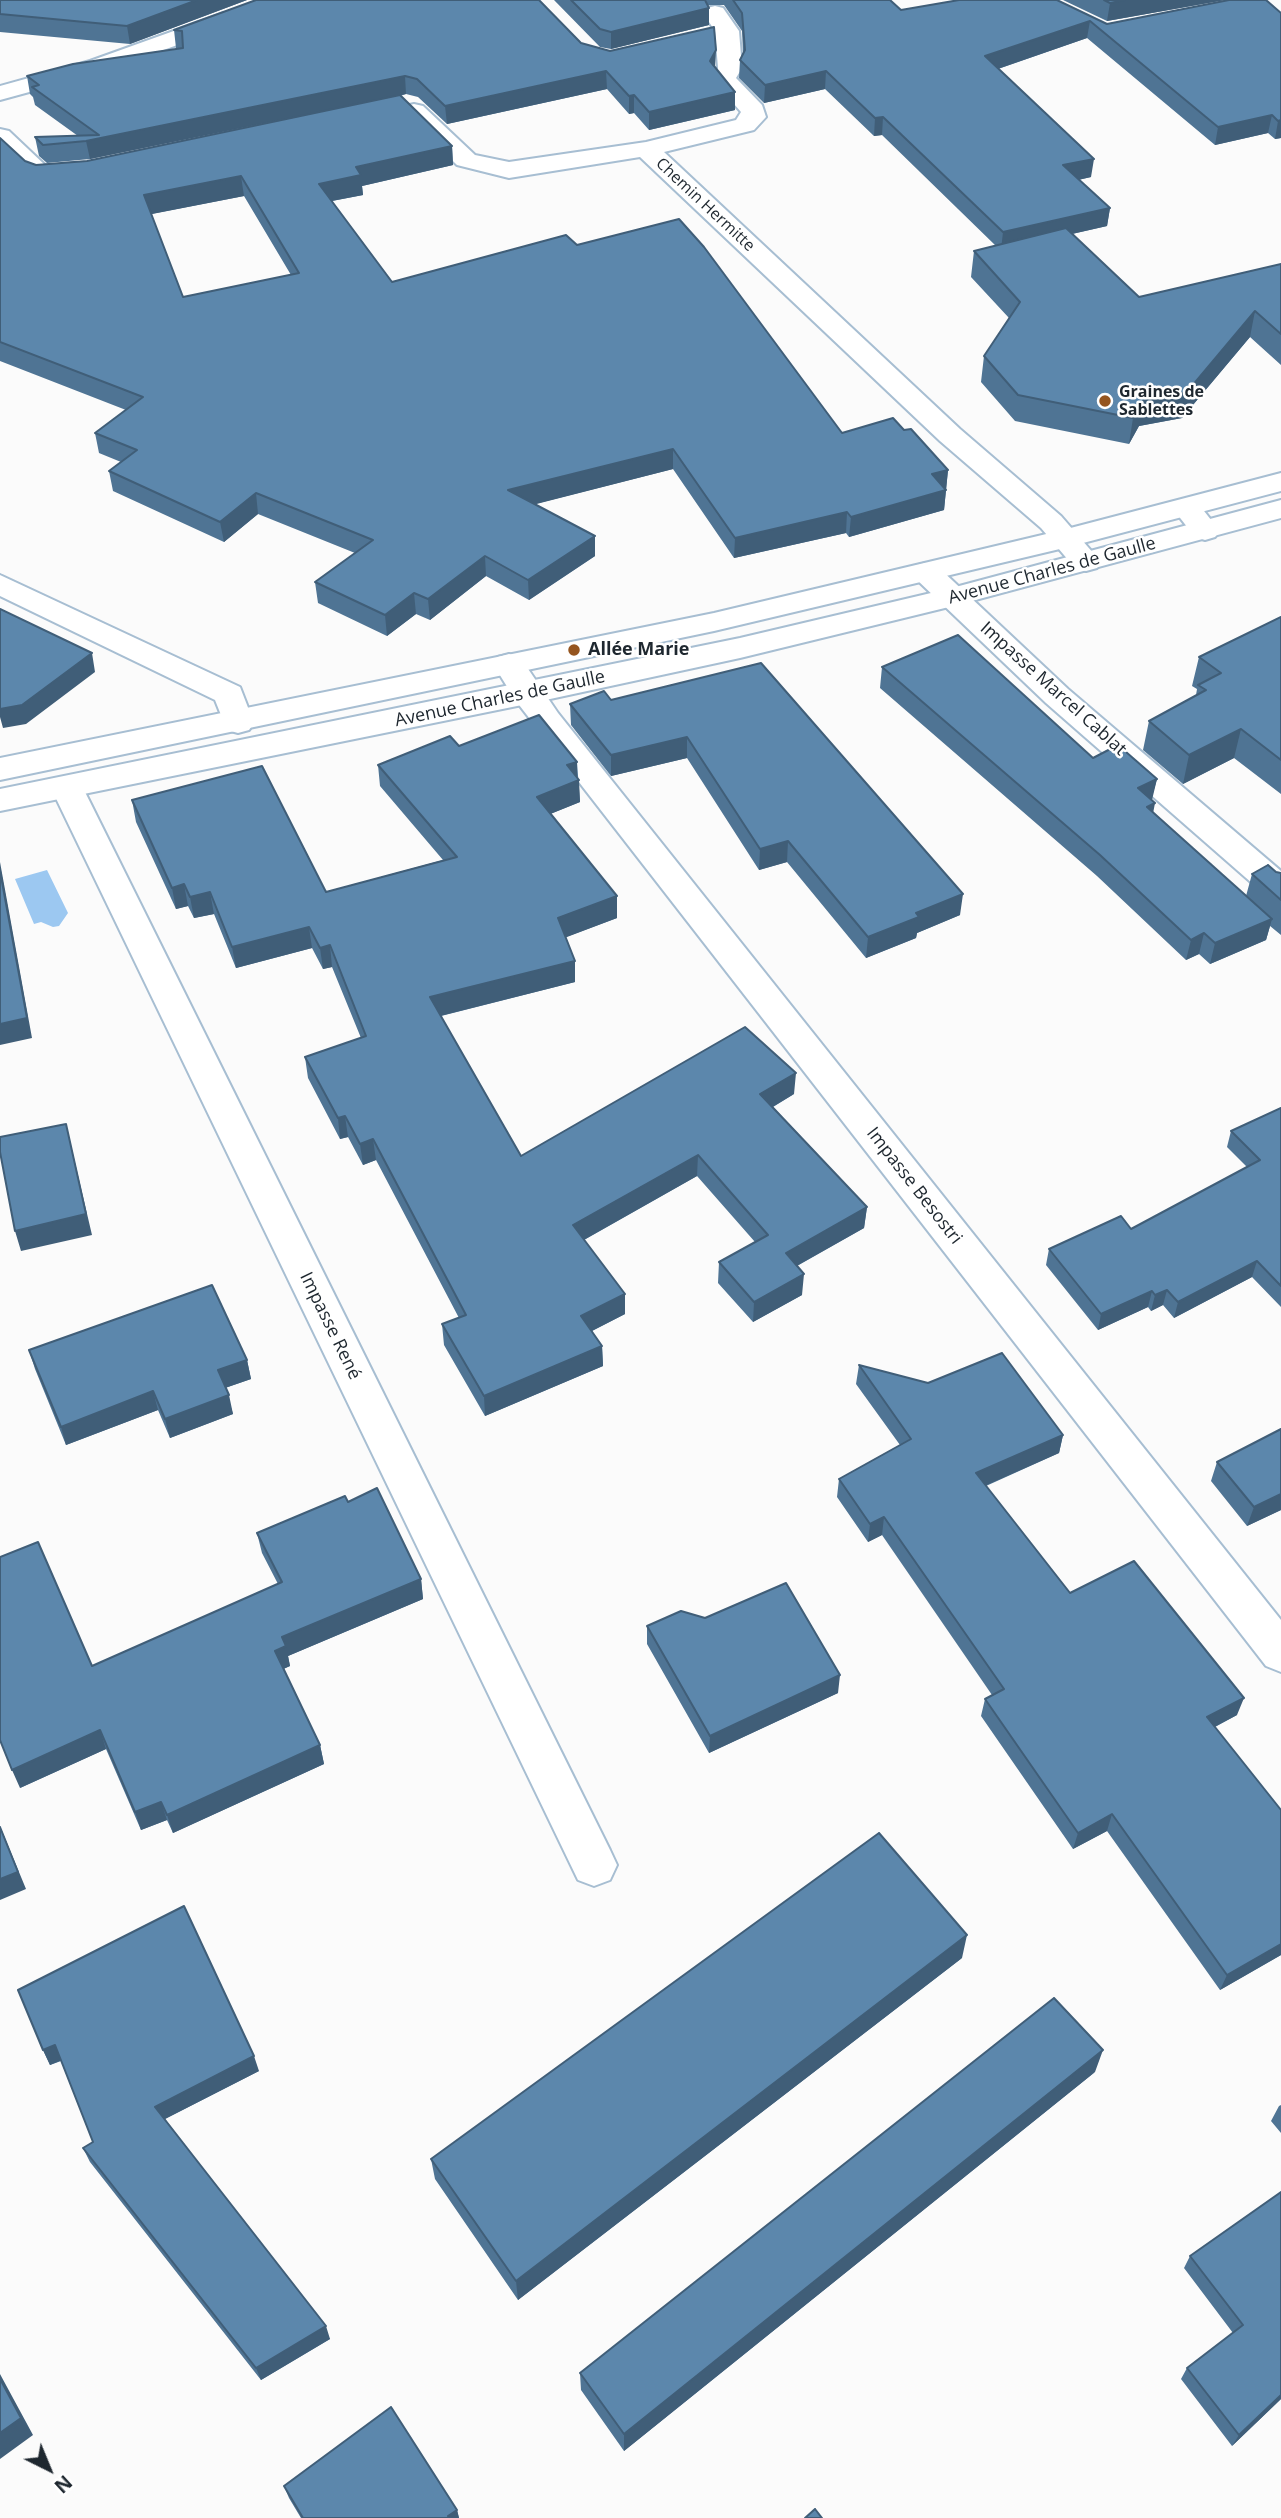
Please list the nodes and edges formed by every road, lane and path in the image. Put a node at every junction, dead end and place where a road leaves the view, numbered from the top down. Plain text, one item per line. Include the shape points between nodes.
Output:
1 (251, 10) edge
2 (717, 27) edge
3 (160, 60) edge
4 (0, 93) edge
5 (394, 107) edge
6 (0, 111) edge
7 (0, 136) edge
8 (646, 149) junction
9 (103, 167) edge
10 (1281, 482) edge
11 (1281, 509) edge
12 (1196, 519) junction
13 (1064, 539) junction
14 (1086, 562) junction
15 (926, 572) junction
16 (0, 584) edge
17 (953, 597) junction
18 (509, 664) junction
19 (537, 707) junction
20 (238, 723) junction
21 (0, 769) edge
22 (67, 788) junction
23 (0, 800) edge
24 (1281, 890) edge
25 (1281, 1653) edge
26 (594, 1865) dead end

1 - 4 street via 98,66
2 - 8 street via 730,68 724,79 753,110 754,117 744,125
3 - 6 street
5 - 8 street, Chemin Hermitte via 407,104 466,160 509,170
7 - 9 street via 40,174
8 - 13 street, Chemin Hermitte via 950,435 1051,522
10 - 12 street, Avenue Charles de Gaulle
11 - 12 street, Avenue Charles de Gaulle
12 - 13 street, Avenue Charles de Gaulle
12 - 14 street, Avenue Charles de Gaulle
13 - 14 street, Chemin Hermitte
13 - 15 street, Avenue Charles de Gaulle
14 - 17 street, Avenue Charles de Gaulle
15 - 17 street, Impasse Marcel Cablat
15 - 18 street, Avenue Charles de Gaulle
16 - 20 street via 229,694
17 - 19 street, Avenue Charles de Gaulle via 740,648
17 - 24 street, Impasse Marcel Cablat via 1057,696
18 - 19 street, Impasse Besostri
18 - 20 street, Avenue Charles de Gaulle
19 - 22 street, Avenue Charles de Gaulle
19 - 25 street, Impasse Besostri
20 - 21 street, Avenue Charles de Gaulle
22 - 23 street, Avenue Charles de Gaulle
22 - 26 street, Impasse René

